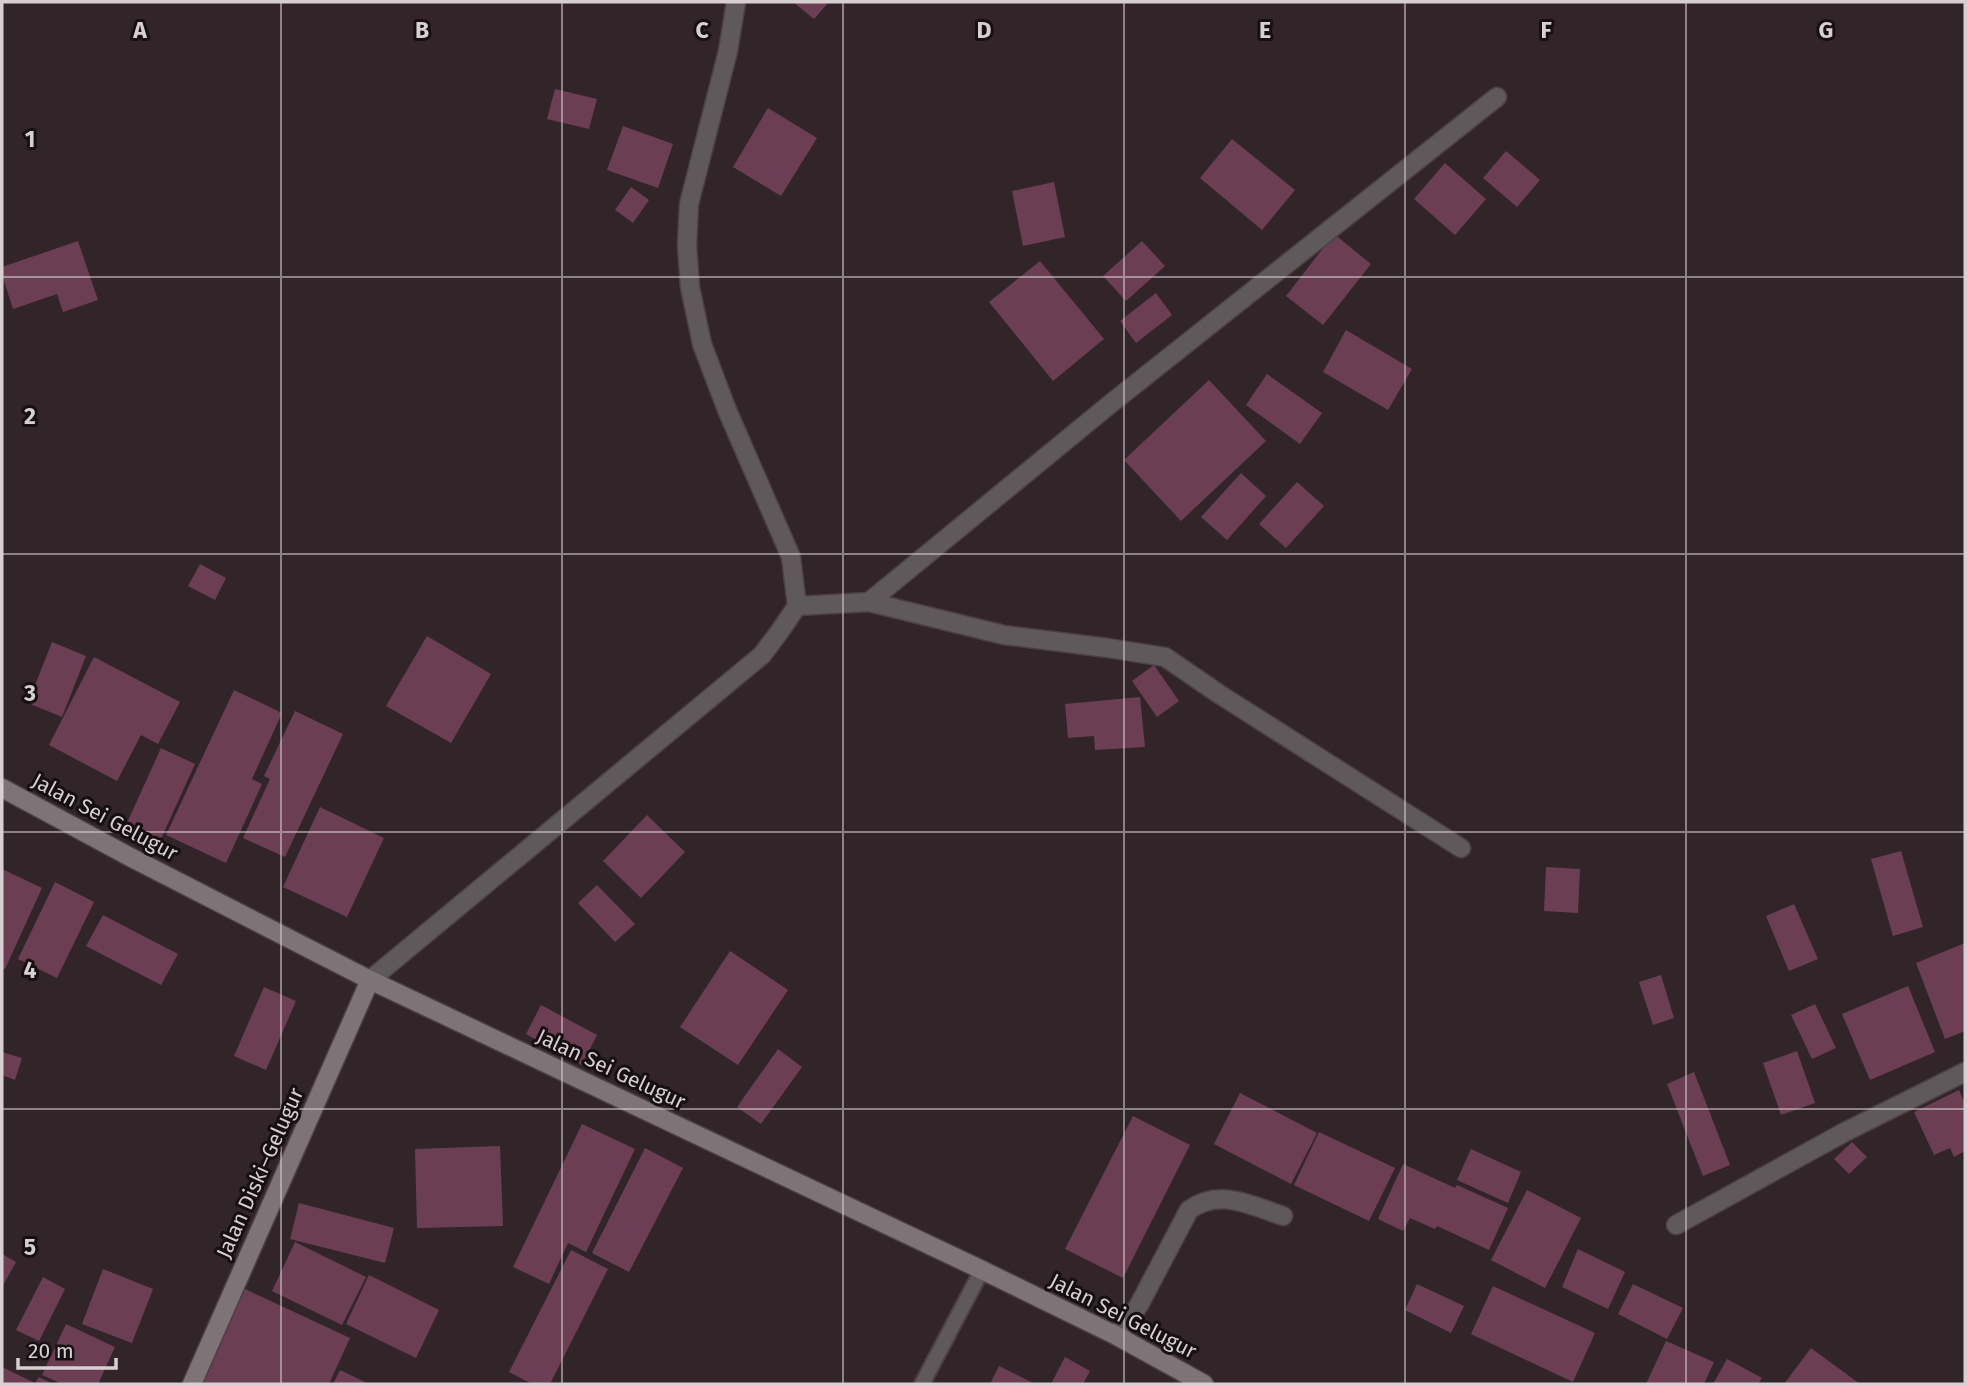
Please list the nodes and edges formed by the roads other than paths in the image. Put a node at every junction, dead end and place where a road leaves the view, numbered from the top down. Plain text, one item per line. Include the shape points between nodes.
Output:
1 (736, 2) edge
2 (1497, 97) dead end
3 (869, 602) junction
4 (797, 606) junction
5 (2, 788) edge
6 (1461, 848) dead end
7 (370, 980) junction
8 (1965, 1072) edge
9 (1283, 1216) dead end
10 (1676, 1224) dead end
11 (982, 1270) junction
12 (1117, 1336) junction
13 (192, 1384) edge
14 (922, 1384) edge
15 (1204, 1384) edge

1 - 4 street via 689,204 691,287 702,344 792,557
2 - 3 street
3 - 4 street
3 - 6 street via 1004,635 1166,657
4 - 7 street via 762,655
5 - 7 main road, Jalan Sei Gelugur
7 - 11 main road, Jalan Sei Gelugur
7 - 13 main road, Jalan Diski–Gelugur
8 - 10 street
9 - 12 street via 1230,1199 1200,1202 1189,1210 1139,1305
11 - 12 main road, Jalan Sei Gelugur
11 - 14 lane
12 - 15 main road, Jalan Sei Gelugur

